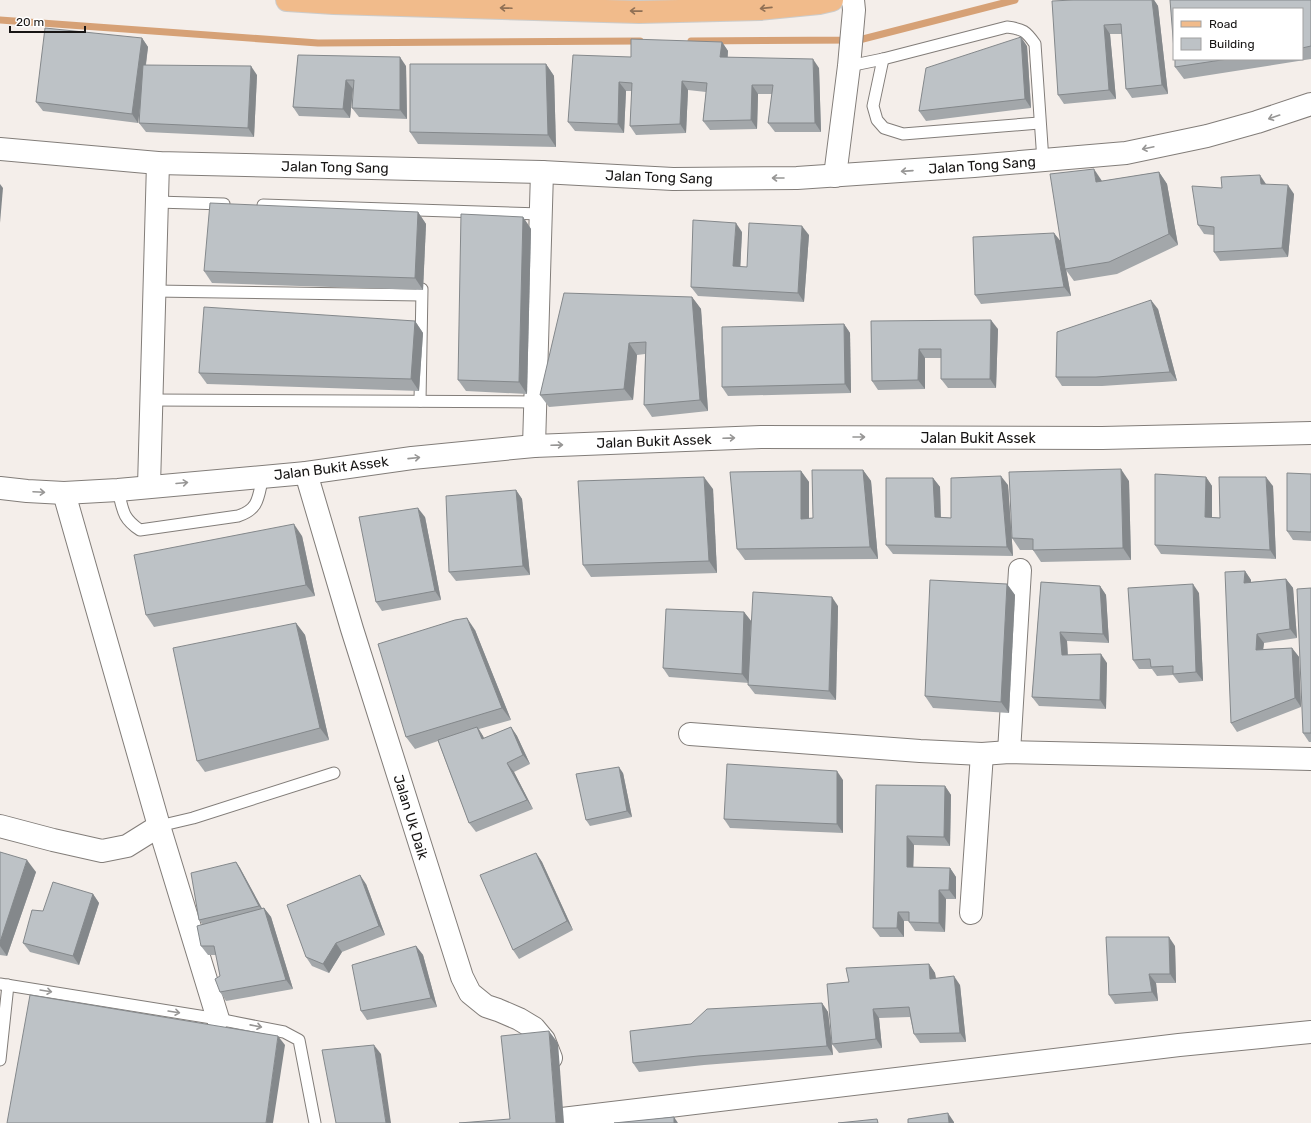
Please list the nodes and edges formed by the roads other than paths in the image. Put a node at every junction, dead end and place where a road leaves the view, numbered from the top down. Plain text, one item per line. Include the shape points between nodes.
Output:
1 (287, 0) edge
2 (832, 0) edge
3 (853, 5) edge
4 (884, 59) junction
5 (849, 61) junction
6 (1311, 104) edge
7 (1039, 123) junction
8 (0, 149) edge
9 (1043, 161) junction
10 (158, 163) junction
11 (542, 172) junction
12 (835, 176) junction
13 (157, 202) junction
14 (235, 204) edge
15 (250, 205) edge
16 (541, 214) junction
17 (422, 280) dead end
18 (154, 291) junction
19 (422, 296) junction
20 (151, 400) junction
21 (420, 401) junction
22 (536, 402) junction
23 (1311, 433) edge
24 (534, 446) junction
25 (306, 473) junction
26 (263, 476) junction
27 (149, 486) junction
28 (0, 488) edge
29 (118, 490) junction
30 (64, 493) junction
31 (1020, 570) dead end
32 (690, 734) dead end
33 (1009, 752) junction
34 (982, 754) junction
35 (1311, 759) edge
36 (334, 773) dead end
37 (0, 826) edge
38 (159, 826) junction
39 (971, 913) dead end
40 (4, 984) edge
41 (218, 1019) junction
42 (1311, 1032) edge
43 (0, 1060) edge
44 (555, 1075) dead end
45 (558, 1097) dead end
46 (561, 1121) edge
47 (314, 1123) edge

2 -> 1 main road via 760,9 639,12
3 - 5 street
4 - 5 lane
4 - 7 lane via 873,106 877,120 884,128 903,134
4 - 7 lane via 1007,27 1020,29 1028,34 1035,44
5 - 12 street
6 -> 9 street, Jalan Tong Sang via 1207,136 1126,153
7 - 9 lane
8 - 10 street, Jalan Tong Sang
9 -> 12 street, Jalan Tong Sang
10 - 11 street, Jalan Tong Sang
10 - 13 street
12 -> 11 street, Jalan Tong Sang via 673,179
11 - 16 street
13 - 14 lane
13 - 18 street
15 - 16 lane via 422,214
16 - 22 street
17 - 19 lane
18 - 19 lane
18 - 20 street
19 - 21 lane
20 - 21 lane
20 - 27 street
21 - 22 lane
22 - 24 street
24 -> 23 street, Jalan Bukit Assek via 761,437 1102,438
25 -> 24 street, Jalan Bukit Assek via 412,458
25 - 26 street, Jalan Bukit Assek
25 - 44 street, Jalan Uk Daik via 462,977 470,994 486,1006 534,1028 544,1040
27 -> 26 street, Jalan Bukit Assek
26 - 29 lane via 254,508 247,513 140,530 125,517
27 - 29 street, Jalan Bukit Assek
28 -> 30 street, Jalan Bukit Assek
29 - 30 street, Jalan Bukit Assek
30 - 38 street
31 - 33 street
32 - 34 street via 920,752
33 - 34 street
33 - 35 street
34 - 39 street
36 - 38 lane via 193,818
37 - 38 street via 102,851 127,846
38 - 41 street
40 -> 41 lane
40 - 43 lane
41 -> 47 lane via 284,1032 299,1040
42 - 46 street via 1171,1046
45 - 46 street

